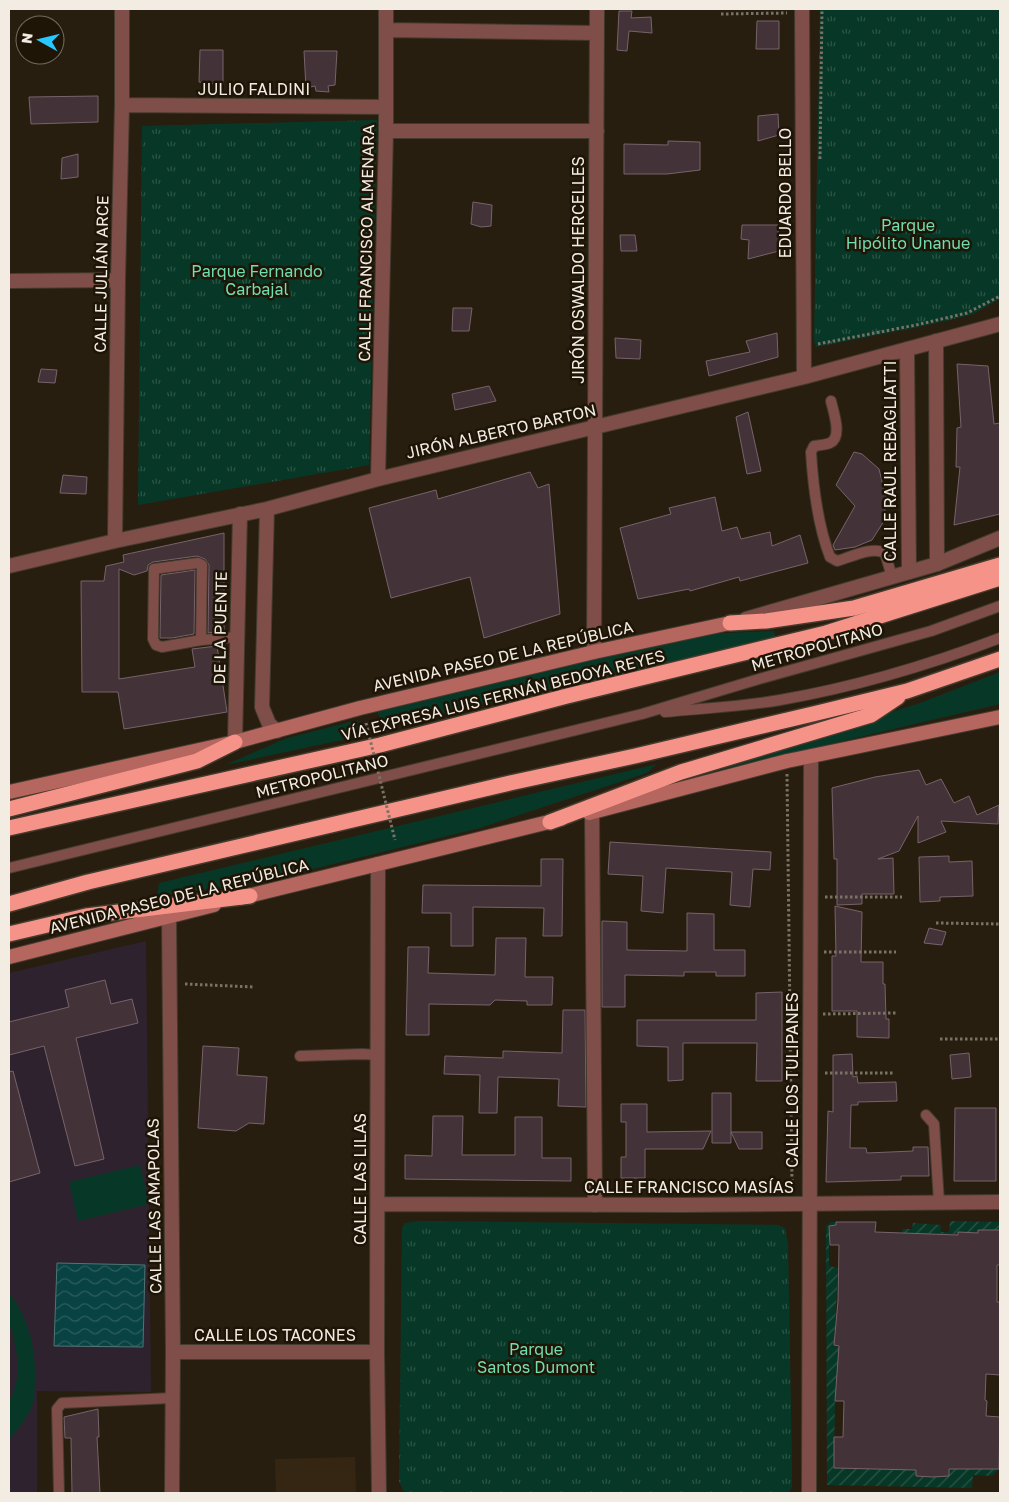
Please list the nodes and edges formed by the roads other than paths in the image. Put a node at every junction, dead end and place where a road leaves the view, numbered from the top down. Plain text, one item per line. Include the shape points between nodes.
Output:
1 (122, 9) edge
2 (386, 9) edge
3 (597, 9) edge
4 (802, 11) edge
5 (386, 30) junction
6 (597, 32) junction
7 (122, 105) junction
8 (386, 107) junction
9 (597, 130) junction
10 (386, 131) junction
11 (118, 280) junction
12 (9, 281) edge
13 (1000, 324) edge
14 (936, 341) junction
15 (907, 349) junction
16 (804, 377) junction
17 (832, 401) dead end
18 (595, 428) junction
19 (378, 479) junction
20 (266, 509) junction
21 (240, 514) junction
22 (1000, 538) edge
23 (115, 541) junction
24 (937, 564) junction
25 (1000, 564) edge
26 (9, 566) edge
27 (909, 572) junction
28 (892, 577) junction
29 (1000, 578) edge
30 (1000, 606) edge
31 (730, 623) junction
32 (237, 637) junction
33 (1000, 638) edge
34 (201, 640) junction
35 (594, 652) junction
36 (1000, 659) edge
37 (907, 691) junction
38 (642, 714) junction
39 (1000, 717) edge
40 (277, 731) junction
41 (235, 742) junction
42 (811, 757) junction
43 (9, 792) edge
44 (9, 809) edge
45 (592, 812) junction
46 (550, 822) junction
47 (9, 828) edge
48 (378, 864) junction
49 (9, 868) edge
50 (250, 896) junction
51 (9, 904) edge
52 (169, 918) junction
53 (9, 934) edge
54 (9, 957) edge
55 (378, 1055) junction
56 (300, 1056) dead end
57 (926, 1115) dead end
58 (939, 1202) junction
59 (1000, 1202) edge
60 (378, 1204) junction
61 (810, 1204) junction
62 (595, 1205) junction
63 (173, 1352) junction
64 (377, 1352) junction
65 (172, 1398) junction
66 (58, 1493) edge
67 (172, 1493) edge
68 (379, 1493) edge
69 (809, 1493) edge

1 - 7 street, CALLE JULIÁN ARCE
2 - 5 street, CALLE FRANCISCO ALMENARA
3 - 6 street, JIRÓN OSWALDO HERCELLES
4 - 16 street, EDUARDO BELLO
5 - 6 street
5 - 8 street, CALLE FRANCISCO ALMENARA
6 - 9 street, JIRÓN OSWALDO HERCELLES
7 - 8 street, JULIO FALDINI
7 - 11 street, CALLE JULIÁN ARCE
8 - 10 street, CALLE FRANCISCO ALMENARA
9 - 10 street
9 - 18 street, JIRÓN OSWALDO HERCELLES
10 - 19 street, CALLE FRANCISCO ALMENARA
11 - 12 street
11 - 23 street, CALLE JULIÁN ARCE
13 - 14 street, JIRÓN ALBERTO BARTON
14 - 15 street, JIRÓN ALBERTO BARTON
14 - 24 street
15 - 16 street, JIRÓN ALBERTO BARTON
15 - 27 street, CALLE RAUL REBAGLIATTI
16 - 18 street, JIRÓN ALBERTO BARTON
17 - 28 lane via 838,433 830,443 814,446 811,452 821,529 827,549 830,557 837,561 868,552 886,553
18 - 19 street, JIRÓN ALBERTO BARTON
18 - 35 street, JIRÓN OSWALDO HERCELLES
19 - 20 street, JIRÓN ALBERTO BARTON
20 - 21 street, JIRÓN ALBERTO BARTON
20 - 40 street via 262,707 269,724
21 - 23 street, JIRÓN ALBERTO BARTON
21 - 32 street, DE LA PUENTE
22 - 24 street, AVENIDA PASEO DE LA REPÚBLICA
23 - 26 street, JIRÓN ALBERTO BARTON
24 - 27 street, AVENIDA PASEO DE LA REPÚBLICA
25 - 31 highway via 854,608 766,622
27 - 28 street, AVENIDA PASEO DE LA REPÚBLICA
28 - 31 street, AVENIDA PASEO DE LA REPÚBLICA
29 - 47 highway, VÍA EXPRESA LUIS FERNÁN BEDOYA REYES via 826,633 380,745
30 - 38 lane, METROPOLITANO via 930,631
31 - 35 main road, AVENIDA PASEO DE LA REPÚBLICA
32 - 34 lane
32 - 41 street, DE LA PUENTE
33 - 38 lane, METROPOLITANO via 869,680 778,701
34 - 34 lane via 162,647 156,645 153,639 154,569 202,565
35 - 40 main road, AVENIDA PASEO DE LA REPÚBLICA
36 - 37 highway
37 - 46 highway via 871,715 681,772
37 - 51 highway via 88,882
38 - 49 lane, METROPOLITANO
39 - 42 main road, AVENIDA PASEO DE LA REPÚBLICA
40 - 41 main road, AVENIDA PASEO DE LA REPÚBLICA
41 - 43 main road, AVENIDA PASEO DE LA REPÚBLICA
41 - 44 highway via 197,761
42 - 45 main road, AVENIDA PASEO DE LA REPÚBLICA
42 - 61 street, CALLE LOS TULIPANES
45 - 46 main road, AVENIDA PASEO DE LA REPÚBLICA
45 - 62 street
46 - 48 main road, AVENIDA PASEO DE LA REPÚBLICA
48 - 50 main road, AVENIDA PASEO DE LA REPÚBLICA
48 - 55 street, CALLE LAS LILAS
50 - 52 main road, AVENIDA PASEO DE LA REPÚBLICA
50 - 53 highway via 86,916
52 - 54 main road, AVENIDA PASEO DE LA REPÚBLICA
52 - 63 street, CALLE LAS AMAPOLAS
55 - 56 lane
55 - 60 street, CALLE LAS LILAS
57 - 58 lane via 934,1124
58 - 59 street, CALLE FRANCISCO MASÍAS
58 - 61 street, CALLE FRANCISCO MASÍAS
60 - 62 street, CALLE FRANCISCO MASÍAS
60 - 64 street, CALLE LAS LILAS
61 - 62 street, CALLE FRANCISCO MASÍAS
61 - 69 street, CALLE LOS TULIPANES
63 - 64 street, CALLE LOS TACONES
63 - 65 street, CALLE LAS AMAPOLAS
64 - 68 street, CALLE LAS LILAS
65 - 66 lane via 62,1404 57,1408
65 - 67 street, CALLE LAS AMAPOLAS

